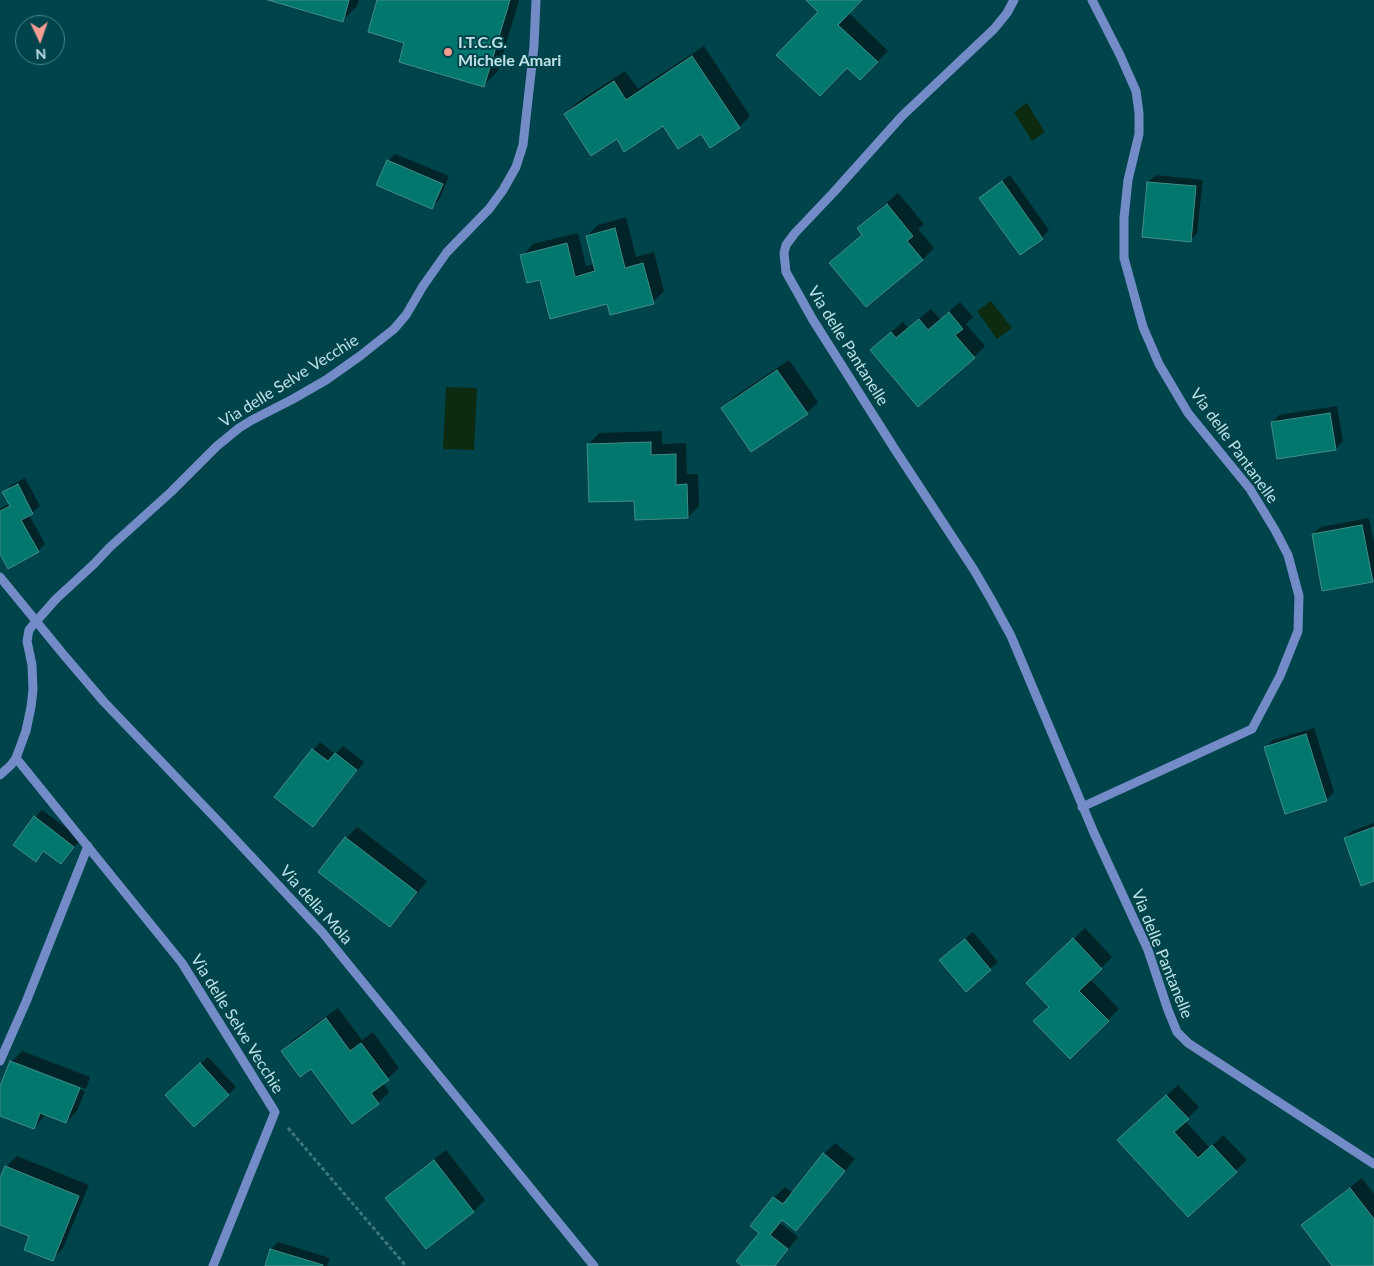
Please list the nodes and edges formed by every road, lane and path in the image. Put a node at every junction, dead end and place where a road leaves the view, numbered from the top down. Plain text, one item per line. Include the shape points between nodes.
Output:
1 (536, 0) edge
2 (1014, 0) edge
3 (1092, 0) edge
4 (0, 577) edge
5 (37, 621) junction
6 (16, 758) junction
7 (0, 775) edge
8 (1082, 807) junction
9 (88, 846) junction
10 (0, 1061) edge
11 (275, 1112) junction
12 (1374, 1164) edge
13 (214, 1266) edge
14 (406, 1266) edge
15 (594, 1266) edge

1 - 5 street, Via delle Selve Vecchie via 526,121 516,167 496,200 447,252 406,315 387,335 326,380 252,420 217,446 56,599
2 - 8 street, Via delle Pantanelle via 994,29 902,116 794,233 786,244 784,262 790,281 813,320 992,600 1022,661
3 - 8 street, Via delle Pantanelle via 1136,91 1139,134 1128,180 1124,258 1143,327 1159,364 1188,413 1250,490 1275,530 1288,554 1299,596 1298,631 1280,676 1252,729
4 - 5 street, Via della Mola
5 - 6 street, Via delle Selve Vecchie via 29,630 27,641 32,699 26,731
5 - 15 street, Via della Mola via 104,702 322,932
6 - 7 street, Via delle Selve Vecchie
6 - 9 street, Via delle Selve Vecchie
8 - 12 street, Via delle Pantanelle via 1148,950 1180,1035
9 - 10 street
9 - 11 street, Via delle Selve Vecchie via 182,963
11 - 13 street, Via delle Selve Vecchie
11 - 14 path

